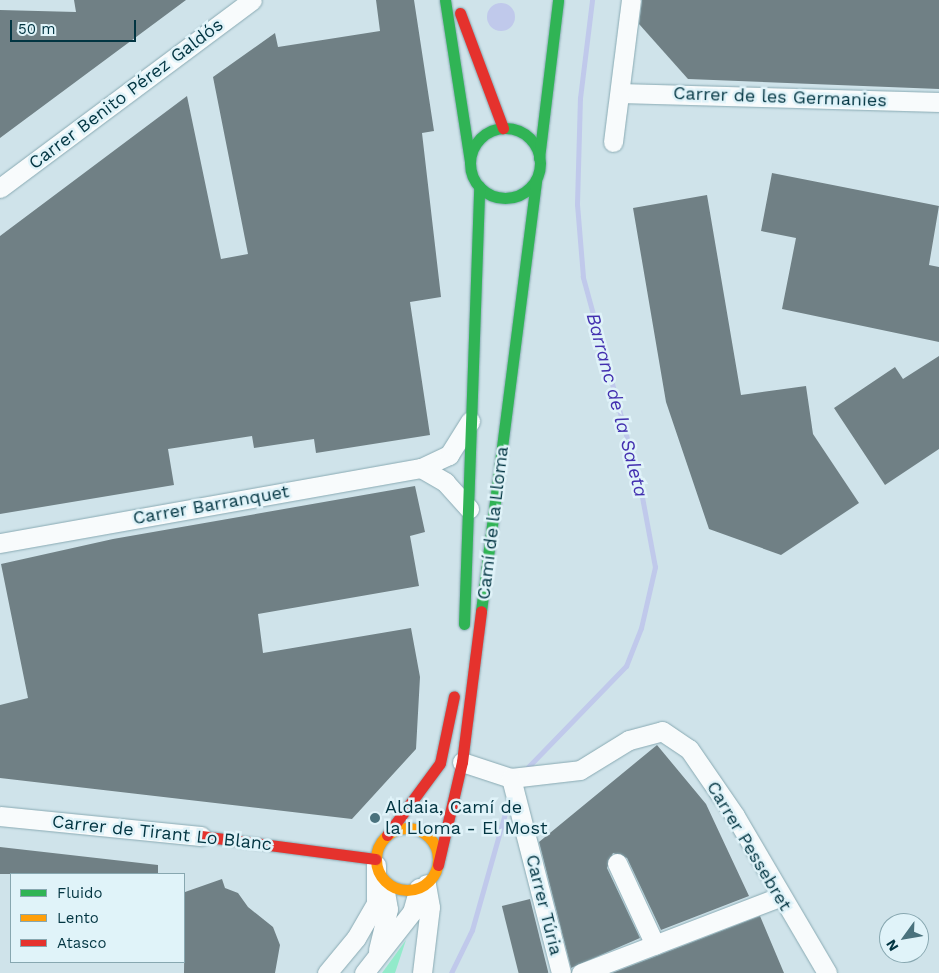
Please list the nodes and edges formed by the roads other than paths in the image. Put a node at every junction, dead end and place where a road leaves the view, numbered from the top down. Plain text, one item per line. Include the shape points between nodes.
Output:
1 (252, 0) edge
2 (445, 0) edge
3 (456, 0) edge
4 (558, 0) edge
5 (630, 0) edge
6 (556, 14) junction
7 (620, 93) junction
8 (939, 102) edge
9 (503, 128) junction
10 (517, 130) junction
11 (614, 142) dead end
12 (540, 158) junction
13 (470, 162) junction
14 (536, 179) junction
15 (479, 186) junction
16 (0, 188) edge
17 (472, 416) junction
18 (421, 468) junction
19 (469, 508) junction
20 (0, 543) edge
21 (462, 636) dead end
22 (456, 681) dead end
23 (462, 762) junction
24 (512, 778) junction
25 (3, 818) edge
26 (201, 836) joint
27 (383, 839) junction
28 (325, 851) junction
29 (617, 863) dead end
30 (438, 865) junction
31 (378, 868) junction
32 (422, 886) junction
33 (779, 897) junction
34 (655, 945) junction
35 (376, 956) junction
36 (326, 973) edge
37 (364, 973) edge
38 (422, 973) edge
39 (561, 973) edge
40 (581, 973) edge
41 (827, 973) edge

1 - 16 street, Carrer Benito Pérez Galdós
2 - 13 street
3 - 9 street
4 - 6 street
5 - 7 street
6 - 10 street via 534,112
6 - 12 street
7 - 8 street, Carrer de les Germanies
7 - 11 street
9 - 10 street
9 - 13 street via 484,135
10 - 12 street via 532,141
12 - 14 street
13 - 15 street
14 - 15 street via 520,194 510,198 493,195
14 - 23 street, Camí de la Lloma
15 - 17 street, Camí de la Lloma
17 - 18 street, Carrer Barranquet via 449,455
17 - 19 street, Camí de la Lloma
18 - 19 street via 445,482
18 - 20 street, Carrer Barranquet
19 - 21 street, Camí de la Lloma
22 - 27 street via 440,763
23 - 24 street, Carrer Pessebret
23 - 30 street, Camí de la Lloma via 447,841
24 - 33 street, Carrer Pessebret via 580,770 629,740 662,731 689,749 735,816
24 - 39 street, Carrer Túria
25 - 26 street, Carrer de Tirant Lo Blanc
26 - 28 street, Carrer de Tirant Lo Blanc
27 - 28 street, Carrer de Tirant Lo Blanc
27 - 30 street via 404,828 422,832 435,846
27 - 31 street
28 - 31 street, Carrer de Tirant Lo Blanc
29 - 34 street
30 - 32 street
31 - 32 street via 396,889
31 - 35 street via 388,909
31 - 36 street via 376,904 356,938
32 - 35 street via 412,912
32 - 38 street via 430,906
33 - 34 street
33 - 41 street, Carrer Pessebret
34 - 40 street
35 - 37 street

